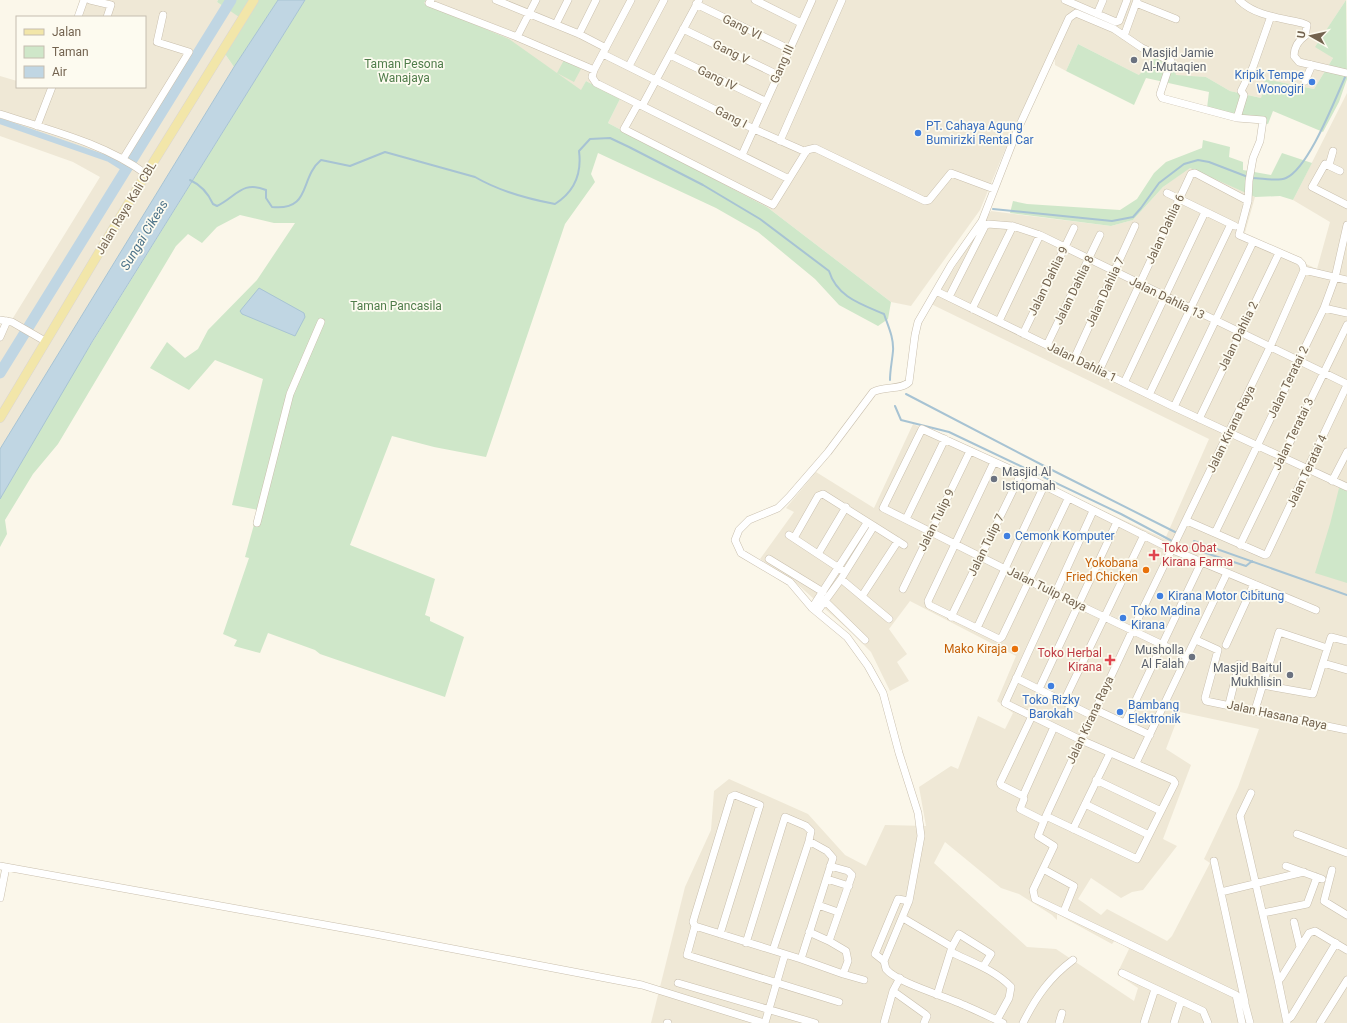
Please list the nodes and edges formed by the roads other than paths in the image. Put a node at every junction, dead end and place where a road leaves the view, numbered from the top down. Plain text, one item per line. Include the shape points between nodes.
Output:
1 (84, 0) edge
2 (90, 0) edge
3 (431, 0) edge
4 (496, 0) edge
5 (536, 0) edge
6 (568, 0) edge
7 (596, 0) edge
8 (631, 0) edge
9 (664, 0) edge
10 (755, 0) edge
11 (812, 0) edge
12 (842, 0) edge
13 (1065, 0) edge
14 (1103, 0) edge
15 (1127, 0) edge
16 (1239, 0) edge
17 (252, 1) edge
18 (504, 2) edge
19 (698, 2) edge
20 (1137, 2) edge
21 (1078, 6) edge
22 (163, 14) dead end
23 (529, 14) junction
24 (1098, 14) junction
25 (78, 16) edge
26 (107, 16) edge
27 (1271, 16) junction
28 (1176, 19) dead end
29 (801, 22) junction
30 (556, 24) junction
31 (683, 29) junction
32 (579, 34) junction
33 (1124, 36) junction
34 (517, 37) junction
35 (789, 49) junction
36 (605, 51) junction
37 (670, 55) junction
38 (1312, 65) junction
39 (629, 66) junction
40 (594, 70) junction
41 (1347, 73) edge
42 (778, 75) junction
43 (657, 80) junction
44 (1305, 81) dead end
45 (52, 88) edge
46 (765, 102) junction
47 (640, 105) junction
48 (0, 114) edge
49 (1237, 118) junction
50 (37, 126) junction
51 (754, 129) junction
52 (780, 141) junction
53 (806, 152) junction
54 (1332, 152) dead end
55 (742, 155) junction
56 (124, 159) junction
57 (1329, 165) junction
58 (1340, 170) dead end
59 (146, 174) junction
60 (789, 179) junction
61 (994, 188) junction
62 (1167, 193) dead end
63 (1180, 198) junction
64 (1248, 201) junction
65 (1347, 204) edge
66 (1206, 212) junction
67 (1231, 224) junction
68 (1347, 225) edge
69 (1013, 226) junction
70 (1135, 226) dead end
71 (1074, 228) dead end
72 (1240, 232) junction
73 (1040, 235) junction
74 (1100, 235) dead end
75 (1253, 242) junction
76 (1065, 247) junction
77 (1345, 248) edge
78 (1278, 253) junction
79 (1089, 259) junction
80 (1304, 270) junction
81 (1114, 273) junction
82 (1336, 278) junction
83 (1347, 280) edge
84 (1139, 285) junction
85 (936, 291) junction
86 (949, 297) junction
87 (1165, 297) junction
88 (1324, 308) junction
89 (972, 309) junction
90 (1189, 309) junction
91 (1347, 313) edge
92 (4, 321) edge
93 (999, 321) junction
94 (1215, 321) junction
95 (321, 322) dead end
96 (1347, 324) edge
97 (1239, 333) junction
98 (1023, 334) junction
99 (0, 337) edge
100 (45, 341) junction
101 (1047, 345) junction
102 (1270, 347) junction
103 (1074, 359) junction
104 (1298, 361) junction
105 (1100, 371) junction
106 (1323, 373) junction
107 (1124, 383) junction
108 (1347, 385) edge
109 (1149, 395) junction
110 (1174, 408) junction
111 (0, 418) edge
112 (1199, 419) junction
113 (1229, 433) junction
114 (945, 439) junction
115 (1257, 446) junction
116 (970, 451) junction
117 (1347, 452) edge
118 (1281, 457) junction
119 (994, 462) junction
120 (1308, 470) junction
121 (1020, 474) junction
122 (1332, 481) junction
123 (1044, 486) junction
124 (1347, 487) edge
125 (1068, 499) junction
126 (846, 507) junction
127 (1093, 511) junction
128 (906, 519) junction
129 (1187, 520) junction
130 (1117, 522) junction
131 (257, 523) dead end
132 (871, 525) junction
133 (931, 532) junction
134 (1215, 533) junction
135 (1144, 535) junction
136 (955, 544) junction
137 (1240, 545) junction
138 (1173, 550) junction
139 (818, 554) junction
140 (980, 556) junction
141 (769, 559) dead end
142 (1201, 563) junction
143 (839, 567) junction
144 (1004, 568) junction
145 (1227, 574) junction
146 (843, 576) junction
147 (1029, 581) junction
148 (1254, 584) junction
149 (903, 589) dead end
150 (1054, 593) junction
151 (821, 594) junction
152 (862, 596) junction
153 (826, 601) junction
154 (1079, 604) junction
155 (815, 610) junction
156 (1316, 610) dead end
157 (1104, 616) junction
158 (951, 617) junction
159 (889, 619) dead end
160 (977, 628) junction
161 (1133, 629) junction
162 (865, 640) dead end
163 (1196, 640) junction
164 (1347, 641) edge
165 (1162, 644) junction
166 (1226, 645) dead end
167 (1327, 648) junction
168 (1188, 657) junction
169 (1323, 663) junction
170 (1239, 664) dead end
171 (1347, 670) edge
172 (1016, 678) junction
173 (1262, 685) junction
174 (1039, 689) junction
175 (1064, 701) junction
176 (1229, 704) junction
177 (1255, 710) junction
178 (1095, 713) junction
179 (1032, 716) junction
180 (1124, 723) junction
181 (1054, 727) junction
182 (1347, 730) edge
183 (1150, 735) junction
184 (1081, 740) junction
185 (1110, 753) junction
186 (1136, 763) junction
187 (1096, 780) junction
188 (1251, 793) dead end
189 (1023, 796) junction
190 (1085, 804) junction
191 (1161, 811) junction
192 (1045, 818) junction
193 (1073, 828) junction
194 (1297, 834) dead end
195 (1149, 835) junction
196 (809, 841) junction
197 (1347, 853) edge
198 (1214, 861) dead end
199 (3, 866) edge
200 (830, 866) junction
201 (1286, 866) dead end
202 (1043, 869) junction
203 (1332, 870) dead end
204 (1304, 872) junction
205 (827, 879) junction
206 (1256, 884) junction
207 (849, 886) junction
208 (1221, 892) junction
209 (0, 898) edge
210 (909, 901) junction
211 (818, 906) junction
212 (1064, 911) junction
213 (838, 912) junction
214 (1262, 913) junction
215 (1347, 915) edge
216 (903, 918) junction
217 (1294, 922) dead end
218 (695, 926) junction
219 (886, 927) junction
220 (809, 932) junction
221 (897, 932) junction
222 (1309, 933) junction
223 (720, 934) junction
224 (1297, 936) junction
225 (829, 941) junction
226 (746, 943) junction
227 (1336, 943) junction
228 (1300, 947) junction
229 (772, 950) junction
230 (951, 950) junction
231 (1347, 950) edge
232 (785, 954) junction
233 (801, 959) junction
234 (1073, 960) dead end
235 (884, 961) junction
236 (983, 967) junction
237 (1122, 973) dead end
238 (843, 974) junction
239 (900, 978) junction
240 (864, 980) dead end
241 (1278, 980) junction
242 (1347, 980) edge
243 (678, 983) dead end
244 (778, 983) junction
245 (1155, 989) junction
246 (893, 991) junction
247 (937, 995) junction
248 (1236, 995) junction
249 (1181, 1001) junction
250 (838, 1002) dead end
251 (1245, 1004) junction
252 (770, 1011) junction
253 (1062, 1013) dead end
254 (1207, 1021) edge
255 (1287, 1021) edge
256 (1000, 1022) edge
257 (765, 1023) edge
258 (815, 1023) edge
259 (884, 1023) edge
260 (924, 1023) edge
261 (1023, 1023) edge
262 (1059, 1023) edge
263 (1144, 1023) edge
264 (1174, 1023) edge
265 (1242, 1023) edge
266 (1250, 1023) edge
267 (1320, 1023) edge

1 - 25 street
2 - 26 street via 110,5
3 - 34 street via 429,3
4 - 18 street, Gang I
5 - 23 street
6 - 30 street
7 - 32 street
8 - 36 street
9 - 39 street
10 - 29 street
11 - 29 street, Gang III
12 - 52 street
13 - 21 street
14 - 24 street
15 - 24 street via 1117,22
16 - 27 street
17 - 59 main road, Jalan Raya Kali CBL
18 - 23 street, Gang I
19 - 31 street
19 - 35 street, Gang VI
20 - 28 street
20 - 33 street
21 - 24 street
21 - 33 street
21 - 61 street via 1059,39
22 - 56 street via 157,42 188,52
23 - 30 street, Gang I
23 - 34 street
27 - 38 street via 1307,25 1305,36 1298,42 1294,56 1299,62
27 - 49 street via 1241,92 1244,95
29 - 35 street, Gang III
30 - 32 street, Gang I
31 - 37 street
31 - 42 street, Gang V
32 - 36 street, Gang I
33 - 49 street via 1142,48 1172,61 1160,94 1162,98
34 - 40 street
35 - 42 street, Gang III
36 - 39 street, Gang I
36 - 40 street
37 - 43 street
37 - 46 street, Gang IV
38 - 41 street
38 - 44 street
39 - 43 street, Gang I
40 - 47 street via 592,77 596,83
42 - 46 street, Gang III
43 - 47 street
43 - 51 street, Gang I
45 - 50 street
46 - 51 street, Gang III
47 - 55 street
47 - 60 street via 624,129 773,205
48 - 50 street
49 - 64 street via 1262,120 1260,141 1253,158 1249,181
50 - 56 street
51 - 52 street, Gang I
51 - 55 street, Gang III
52 - 53 street, Gang I
53 - 60 street
53 - 61 street via 810,148 819,150 925,201 929,200 951,173
54 - 57 street
55 - 60 street
56 - 59 street
57 - 58 street
57 - 65 street via 1324,165 1312,188
59 - 100 main road, Jalan Raya Kali CBL
61 - 85 street via 982,221
62 - 63 street
63 - 64 street, Jalan Dahlia 6 via 1191,174 1194,173
63 - 66 street
63 - 84 street, Jalan Dahlia 6
64 - 72 street
66 - 67 street
66 - 87 street
67 - 72 street
67 - 90 street
68 - 77 street, Jalan Teratai 2
69 - 73 street, Jalan Dahlia 13
69 - 86 street, Jalan Dahlia 13 via 985,226
69 - 89 street
70 - 81 street, Jalan Dahlia 7
71 - 76 street, Jalan Dahlia 9
72 - 75 street
73 - 76 street, Jalan Dahlia 13
73 - 93 street
74 - 79 street, Jalan Dahlia 8
75 - 78 street
75 - 94 street
76 - 79 street, Jalan Dahlia 13
76 - 98 street, Jalan Dahlia 9
77 - 82 street, Jalan Teratai 2
78 - 80 street via 1299,261
78 - 97 street, Jalan Dahlia 2
79 - 81 street, Jalan Dahlia 13
79 - 101 street, Jalan Dahlia 8
80 - 82 street
80 - 102 street, Jalan Kirana Raya
81 - 84 street, Jalan Dahlia 13
81 - 103 street, Jalan Dahlia 7
82 - 83 street
82 - 88 street, Jalan Teratai 2
84 - 87 street, Jalan Dahlia 13
84 - 105 street, Jalan Dahlia 6
85 - 86 street, Jalan Dahlia 1
85 - 155 street via 917,326 909,382 904,386 881,388 870,395 828,452 789,497 778,508 749,520 739,530 735,540 741,554 790,582
86 - 89 street, Jalan Dahlia 1
87 - 90 street, Jalan Dahlia 13
87 - 107 street
88 - 91 street
88 - 104 street, Jalan Teratai 2
89 - 93 street, Jalan Dahlia 1
90 - 94 street, Jalan Dahlia 13
90 - 109 street
92 - 99 street
92 - 100 street via 23,328
93 - 98 street, Jalan Dahlia 1
94 - 97 street, Jalan Dahlia 13
94 - 110 street
95 - 131 street via 290,394
96 - 106 street, Jalan Teratai 3
97 - 102 street, Jalan Dahlia 13
97 - 112 street, Jalan Dahlia 2
98 - 101 street, Jalan Dahlia 1
100 - 111 main road, Jalan Raya Kali CBL
101 - 103 street, Jalan Dahlia 1
102 - 104 street, Jalan Dahlia 13
102 - 113 street, Jalan Kirana Raya
103 - 105 street, Jalan Dahlia 1
104 - 106 street, Jalan Dahlia 13
104 - 115 street, Jalan Teratai 2
105 - 107 street, Jalan Dahlia 1
106 - 108 street, Jalan Dahlia 13
106 - 118 street, Jalan Teratai 3
107 - 109 street, Jalan Dahlia 1
108 - 120 street, Jalan Teratai 4
109 - 110 street, Jalan Dahlia 1
110 - 112 street, Jalan Dahlia 1
112 - 113 street, Jalan Dahlia 1
113 - 115 street, Jalan Dahlia 1
113 - 129 street, Jalan Kirana Raya
114 - 116 street
114 - 128 street
114 - 128 street, Jalan Tulip Raya via 922,429 883,508
115 - 118 street, Jalan Dahlia 1
115 - 134 street, Jalan Teratai 2
116 - 119 street
116 - 133 street, Jalan Tulip 9
117 - 122 street
118 - 120 street, Jalan Dahlia 1
118 - 137 street, Jalan Teratai 3
119 - 121 street
119 - 136 street
120 - 122 street, Jalan Dahlia 1
120 - 137 street, Jalan Teratai 4 via 1267,554
121 - 123 street
121 - 140 street, Jalan Tulip 7
122 - 124 street, Jalan Dahlia 1
123 - 125 street
123 - 144 street
125 - 127 street
125 - 147 street
126 - 132 street
126 - 139 street
126 - 139 street via 820,494 792,537
127 - 130 street
127 - 150 street
128 - 133 street, Jalan Tulip Raya
129 - 134 street
129 - 138 street, Jalan Kirana Raya
130 - 135 street
130 - 154 street
132 - 143 street
132 - 146 street
132 - 152 street via 901,543
133 - 136 street, Jalan Tulip Raya
133 - 149 street, Jalan Tulip 9
134 - 137 street
135 - 138 street
135 - 157 street
136 - 140 street, Jalan Tulip Raya
136 - 158 street via 928,604
138 - 142 street
138 - 161 street, Jalan Kirana Raya
139 - 143 street
140 - 144 street, Jalan Tulip Raya
140 - 158 street, Jalan Tulip 7
141 - 151 street
142 - 145 street
142 - 165 street
143 - 146 street
143 - 151 street
144 - 147 street, Jalan Tulip Raya
144 - 160 street
145 - 148 street
145 - 163 street
146 - 152 street
146 - 153 street
147 - 150 street, Jalan Tulip Raya
147 - 160 street via 1002,637 999,639
148 - 156 street
148 - 166 street
150 - 154 street, Jalan Tulip Raya
150 - 172 street
151 - 153 street
151 - 155 street
152 - 159 street
153 - 155 street
153 - 162 street
154 - 157 street, Jalan Tulip Raya
154 - 174 street
155 - 210 street via 847,637 883,693 922,836
157 - 161 street, Jalan Tulip Raya
157 - 175 street
158 - 160 street
161 - 165 street, Jalan Tulip Raya
161 - 178 street, Jalan Kirana Raya
163 - 168 street
163 - 176 street, Jalan Hasana Raya via 1218,650 1206,700
164 - 167 street via 1331,637
165 - 168 street, Jalan Tulip Raya
165 - 180 street
167 - 169 street
167 - 173 street via 1280,632
168 - 183 street
169 - 171 street
169 - 173 street via 1313,694
170 - 176 street
172 - 174 street
172 - 179 street via 1005,703
173 - 177 street
174 - 175 street
175 - 178 street
176 - 177 street, Jalan Hasana Raya
177 - 182 street, Jalan Hasana Raya
178 - 180 street
178 - 184 street, Jalan Kirana Raya
179 - 181 street
179 - 189 street via 1001,781 1001,785
180 - 183 street
181 - 184 street
181 - 189 street
183 - 186 street
184 - 185 street
184 - 192 street, Jalan Kirana Raya
185 - 186 street
185 - 187 street
186 - 191 street via 1174,781
187 - 190 street
187 - 191 street
188 - 206 street via 1240,816
189 - 192 street via 1020,809
190 - 193 street
190 - 195 street
191 - 195 street
192 - 193 street
192 - 202 street, Jalan Kirana Raya via 1038,837 1054,846
193 - 195 street via 1136,860
194 - 197 street
196 - 200 street via 832,856
196 - 226 street via 811,832 808,827 785,817
196 - 229 street
198 - 208 street
199 - 209 street
199 - 257 street via 642,985
200 - 205 street
200 - 207 street via 851,873
201 - 204 street
202 - 212 street via 1074,886
202 - 212 street via 1033,895 1035,899
203 - 215 street via 1324,901
204 - 206 street
204 - 214 street via 1320,878 1307,904
205 - 207 street
205 - 211 street
206 - 208 street
206 - 214 street
207 - 213 street
208 - 251 street
210 - 216 street
210 - 219 street via 898,899
211 - 213 street
211 - 220 street
212 - 248 street
213 - 225 street
214 - 241 street
216 - 221 street
216 - 230 street
217 - 224 street
218 - 223 street
218 - 223 street via 693,922 731,797 737,796 760,805
218 - 244 street via 687,955
219 - 221 street
219 - 235 street via 875,954
220 - 225 street
220 - 233 street
221 - 235 street
222 - 224 street
222 - 227 street via 1315,932
222 - 228 street
223 - 226 street
224 - 228 street
225 - 238 street via 846,951 848,961
226 - 229 street
227 - 231 street
227 - 255 street
228 - 241 street
229 - 232 street
230 - 236 street
230 - 236 street via 960,934 991,954
230 - 247 street
232 - 233 street
232 - 244 street
233 - 238 street
234 - 261 street via 1058,971 1048,983
235 - 239 street via 888,971
236 - 256 street via 1011,987
237 - 245 street
238 - 240 street
239 - 246 street
239 - 247 street
241 - 255 street
242 - 267 street
243 - 252 street
244 - 250 street
244 - 252 street
245 - 249 street
245 - 263 street
246 - 259 street
246 - 260 street via 927,1016
247 - 256 street
248 - 251 street
248 - 265 street
249 - 254 street via 1203,1011
249 - 264 street
251 - 266 street
252 - 257 street
252 - 258 street
253 - 262 street

